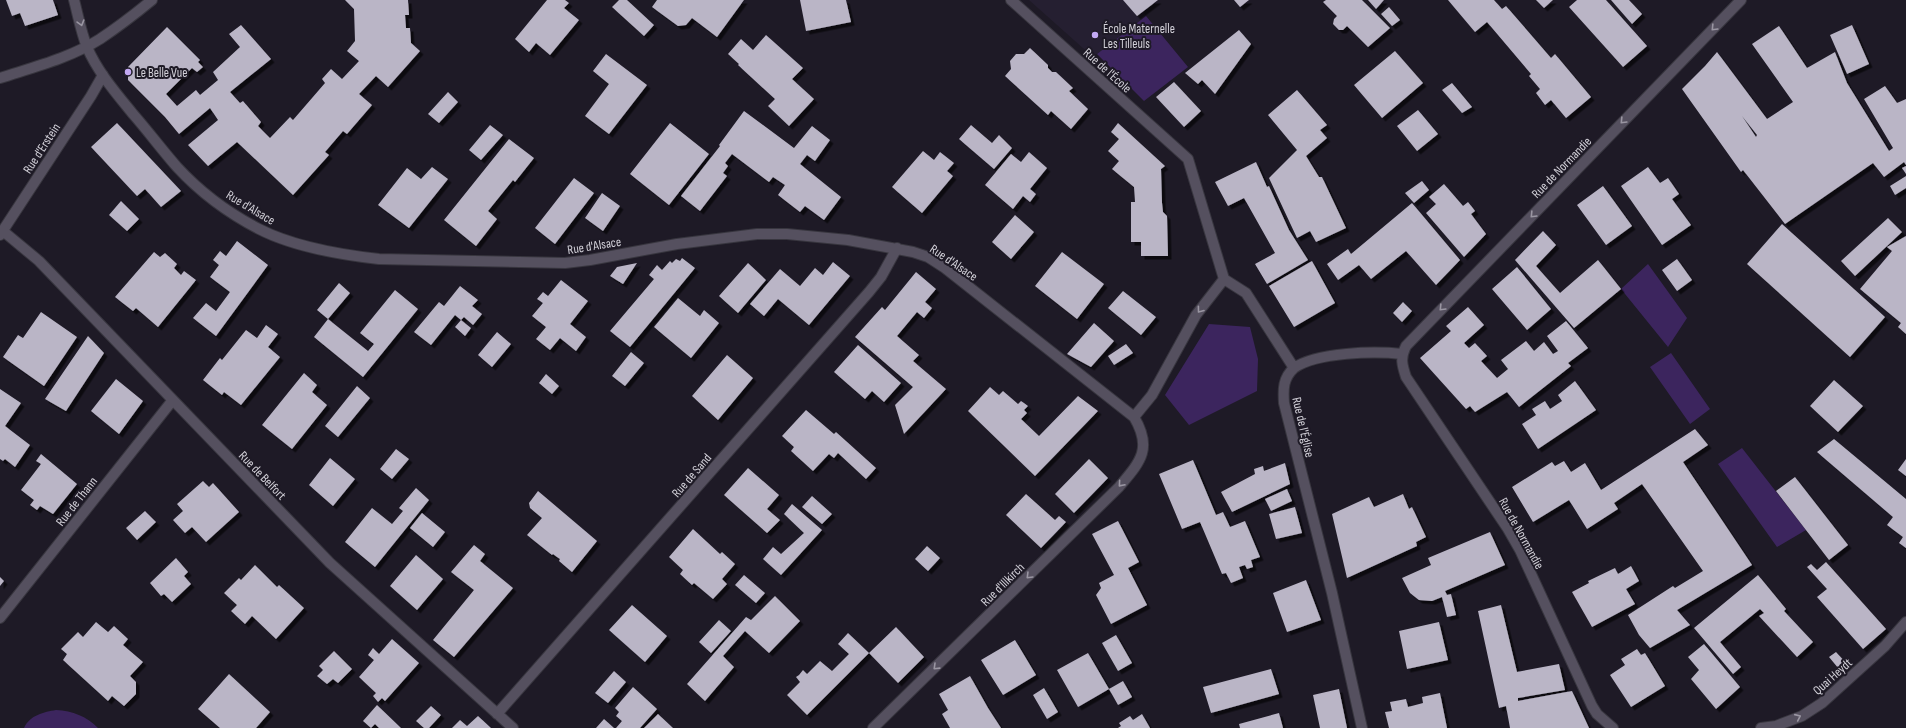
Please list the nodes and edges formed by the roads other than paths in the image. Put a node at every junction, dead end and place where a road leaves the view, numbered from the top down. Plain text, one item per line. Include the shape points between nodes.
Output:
1 (74, 0) edge
2 (152, 0) edge
3 (1011, 0) edge
4 (1741, 0) edge
5 (87, 46) junction
6 (103, 75) junction
7 (0, 78) edge
8 (1, 233) edge
9 (897, 248) junction
10 (1224, 279) junction
11 (1402, 354) junction
12 (1294, 368) junction
13 (172, 401) junction
14 (1134, 417) junction
15 (1142, 452) joint
16 (0, 618) edge
17 (1906, 622) edge
18 (497, 714) junction
19 (513, 728) edge
20 (873, 728) edge
21 (1362, 728) edge
22 (1613, 728) edge
23 (1761, 728) edge

1 -> 5 street, Rue d'Alsace
2 - 5 street
3 - 10 street, Rue de l'École via 1188,159
4 -> 11 street, Rue de Normandie via 1406,346
5 - 6 street, Rue d'Alsace
5 - 7 street via 53,61
6 - 8 street, Rue d'Erstein
6 - 9 street, Rue d'Alsace via 178,168 215,200 254,226 279,237 357,257 565,263 677,244 757,234 848,240
8 - 13 street, Rue de Belfort via 38,261
9 - 14 street, Rue d'Alsace via 928,257 945,268
9 - 18 street, Rue de Sand via 870,292
10 - 12 street via 1246,293
10 -> 14 street via 1196,315 1152,395
11 - 12 street via 1378,352 1321,358 1301,363
11 - 22 street, Rue de Normandie via 1401,364 1406,377 1508,529 1592,706
12 - 21 street, Rue de l'Église via 1284,382 1284,403 1332,593
13 - 16 street, Rue de Thann
13 - 18 street, Rue de Belfort via 330,563
14 - 15 street, Rue d'Alsace via 1142,432
15 -> 20 street, Rue d'Illkirch via 1133,470 1118,487
23 -> 17 street, Quai Heydt via 1776,726 1802,716 1822,703 1885,646
18 - 19 street, Rue de Belfort

